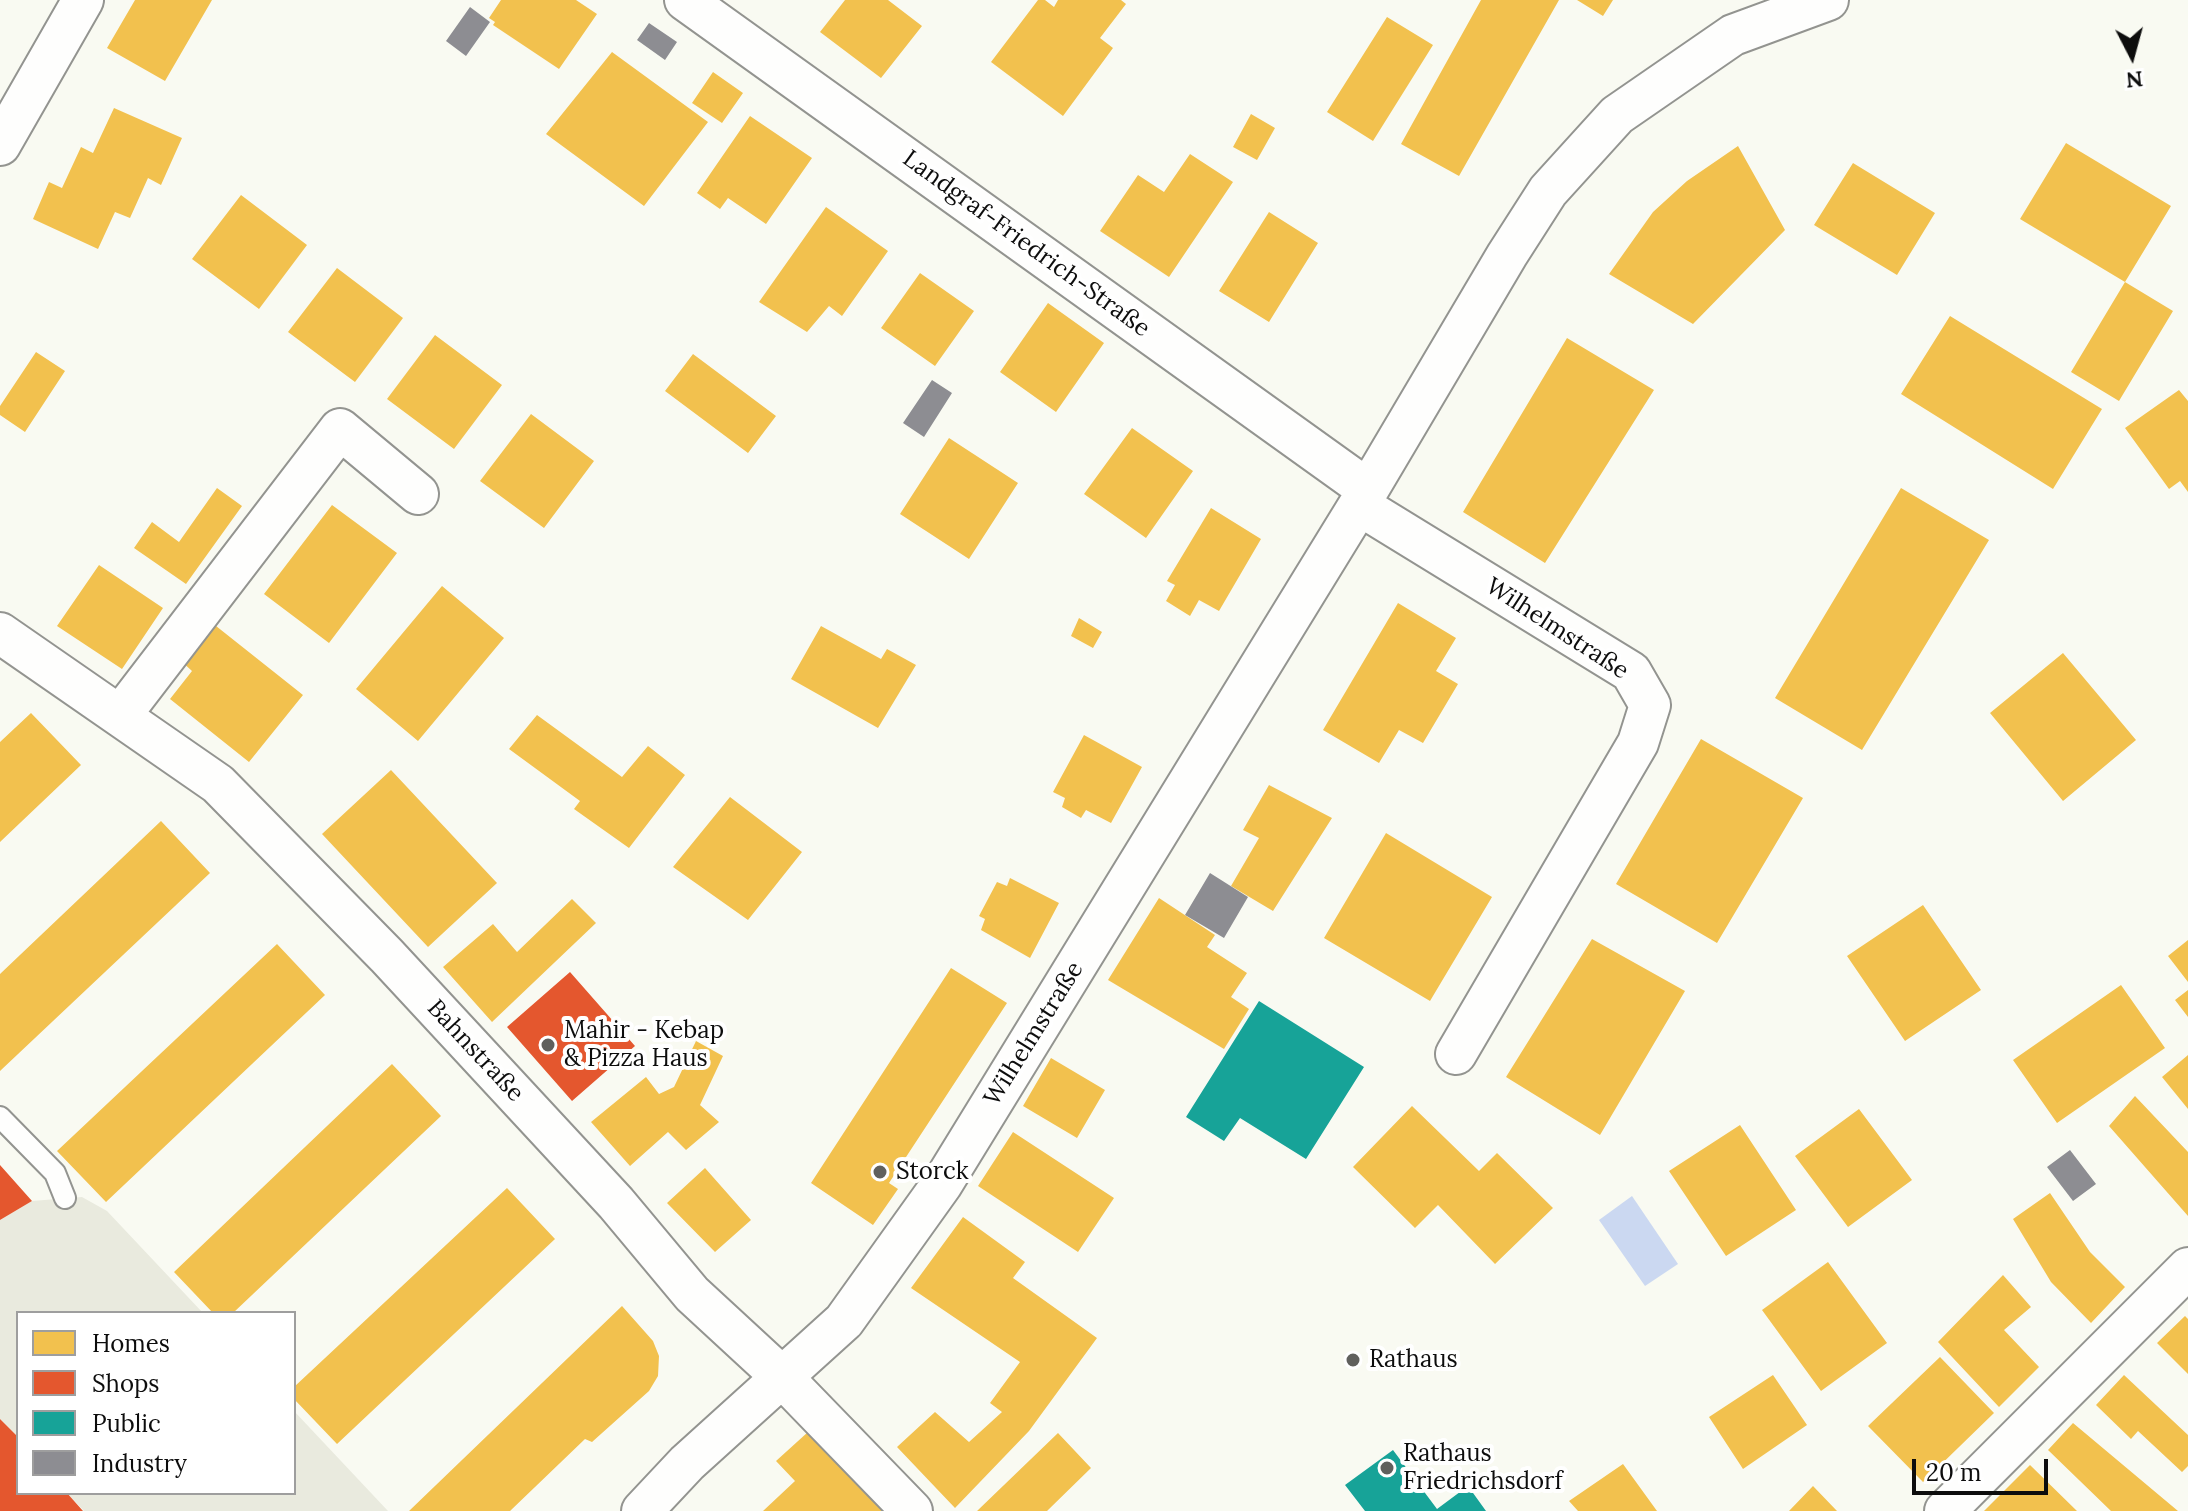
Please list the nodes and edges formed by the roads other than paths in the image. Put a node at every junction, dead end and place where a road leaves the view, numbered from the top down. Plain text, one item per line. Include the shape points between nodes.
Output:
1 (83, 0) edge
2 (685, 0) edge
3 (1828, 0) edge
4 (0, 145) edge
5 (418, 494) dead end
6 (1363, 497) junction
7 (0, 633) edge
8 (120, 716) junction
9 (1456, 1054) dead end
10 (0, 1117) edge
11 (65, 1198) dead end
12 (2188, 1268) edge
13 (783, 1378) junction
14 (642, 1511) edge
15 (912, 1511) edge
16 (1945, 1511) edge

1 - 4 street
2 - 6 street, Landgraf-Friedrich-Straße
3 - 6 street, Wilhelmstraße via 1733,35 1617,115 1548,191
5 - 8 street via 340,429
6 - 9 street, Wilhelmstraße via 1631,672 1650,705 1638,743
6 - 13 street, Wilhelmstraße via 942,1184 844,1321
7 - 8 street, Bahnstraße
8 - 13 street, Bahnstraße via 218,784 387,956 616,1203 692,1294
10 - 11 lane via 55,1173
12 - 16 street
13 - 14 street, Wilhelmstraße via 687,1463
13 - 15 street, Bahnstraße

